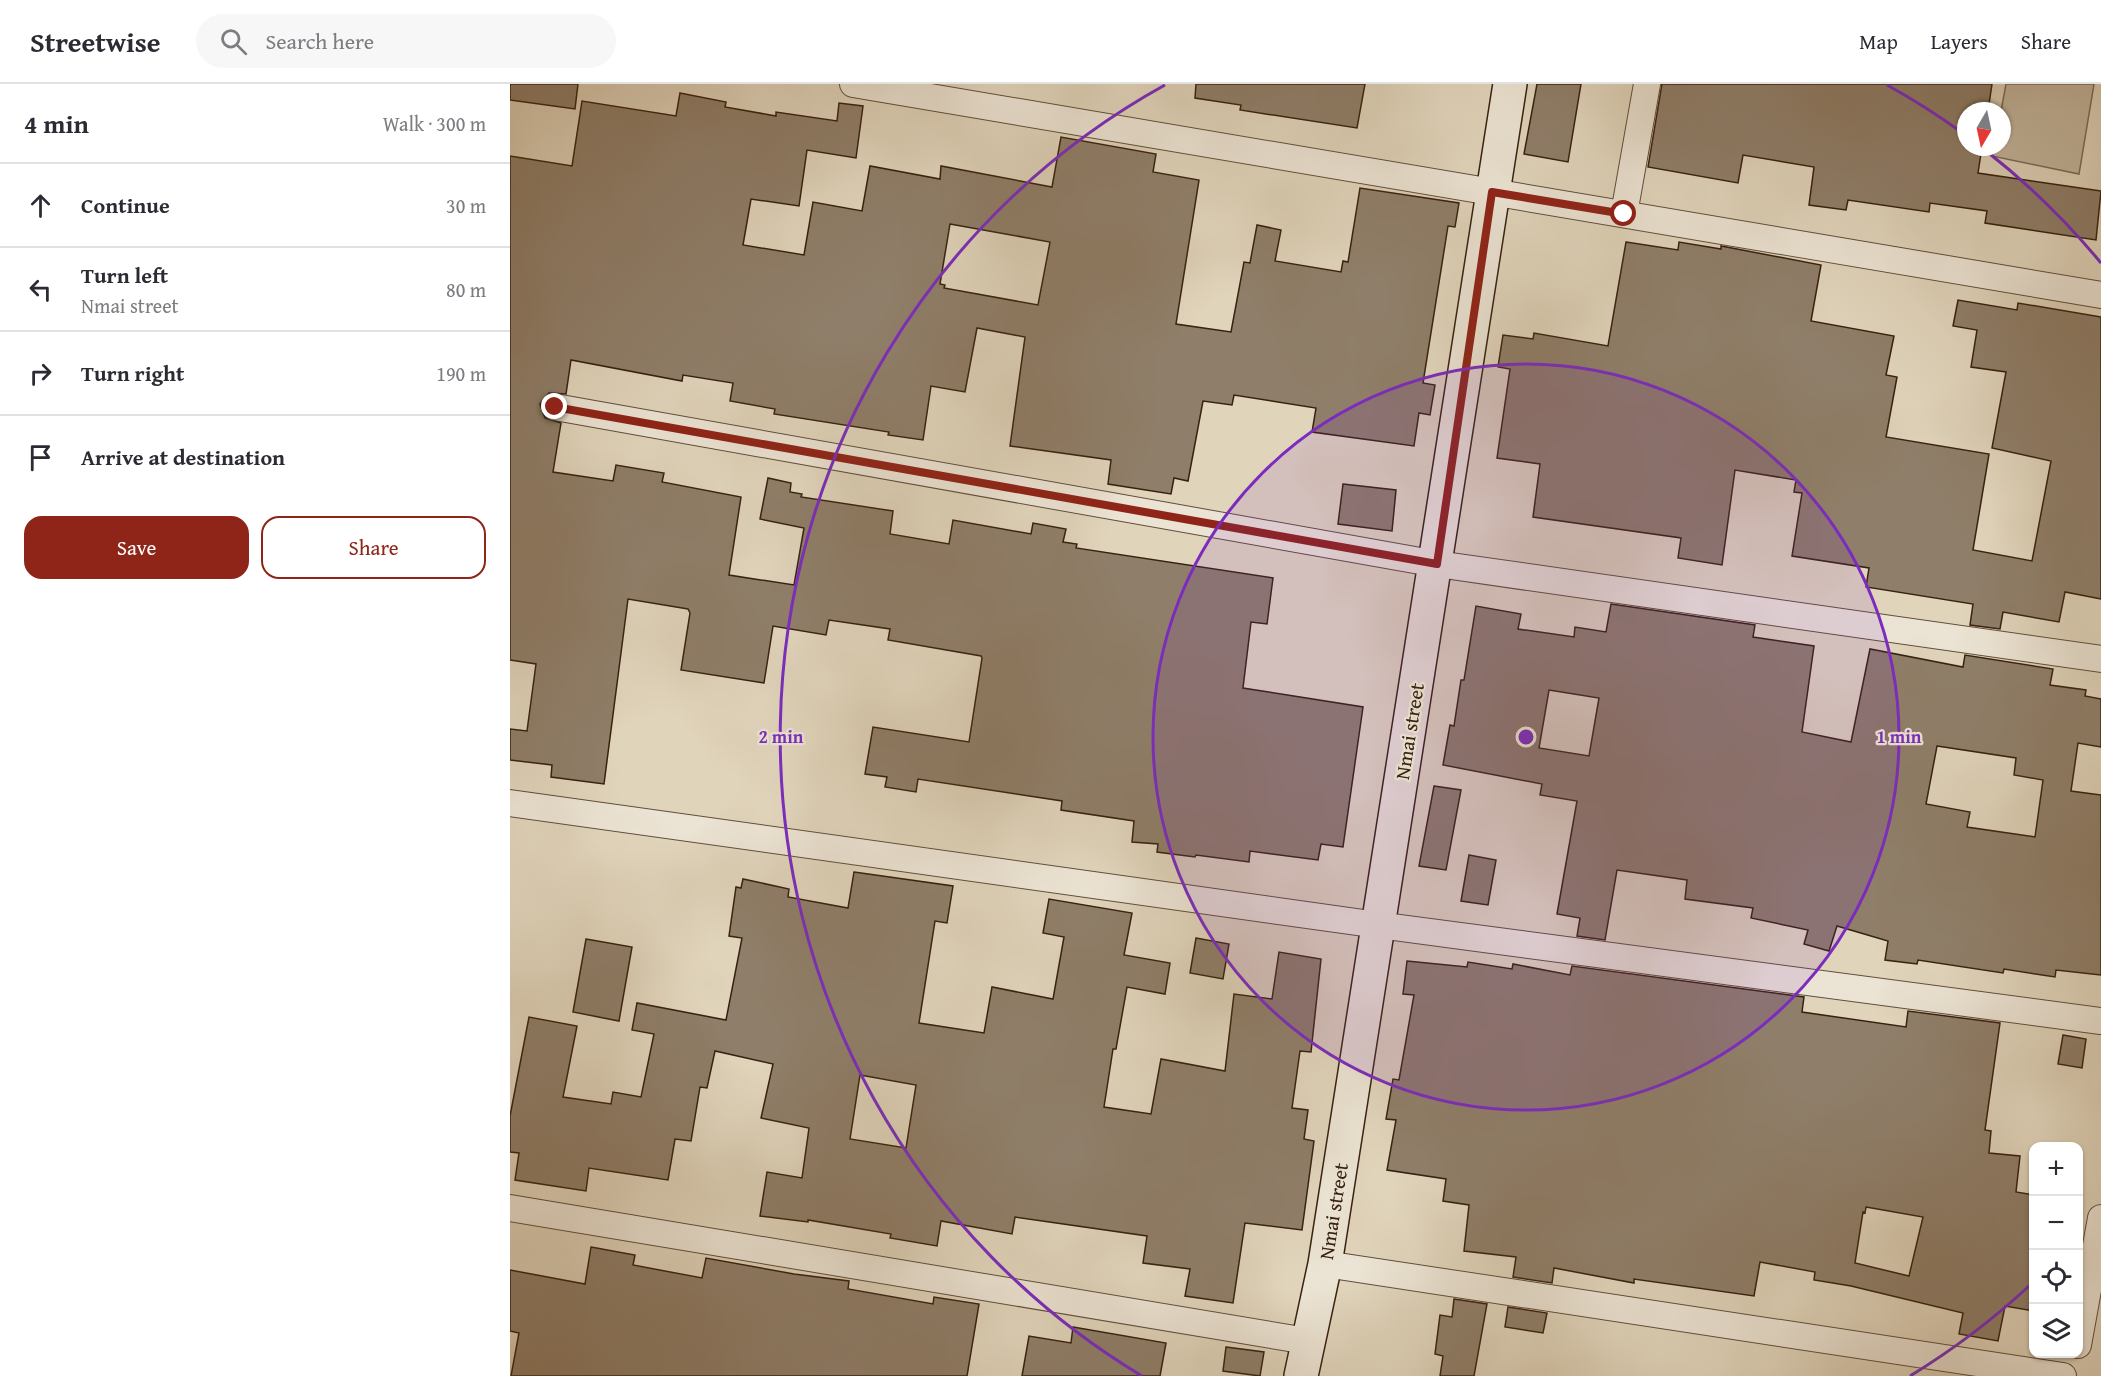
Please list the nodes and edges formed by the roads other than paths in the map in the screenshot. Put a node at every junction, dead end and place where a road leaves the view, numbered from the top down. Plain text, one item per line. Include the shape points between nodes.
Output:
1 (853, 84) edge
2 (1510, 84) edge
3 (1647, 84) edge
4 (1492, 192) junction
5 (1624, 214) junction
6 (2101, 295) edge
7 (555, 407) dead end
8 (1437, 564) junction
9 (2101, 659) edge
10 (510, 803) edge
11 (1378, 925) junction
12 (2101, 1021) edge
13 (510, 1208) edge
14 (2101, 1218) edge
15 (1325, 1264) junction
16 (2083, 1322) edge
17 (1307, 1341) junction
18 (2076, 1358) edge
19 (1301, 1376) edge
20 (2063, 1376) edge
21 (2073, 1376) edge

1 - 4 street
2 - 4 street, Nmai street
3 - 5 street
4 - 5 street
4 - 8 street, Nmai street
5 - 6 street
7 - 8 street
8 - 9 street
8 - 11 street, Nmai street
10 - 11 street
11 - 12 street
11 - 15 street, Nmai street
13 - 17 street
14 - 16 street
15 - 17 street, Nmai street
15 - 20 street
17 - 19 street, Nmai street
18 - 21 street

